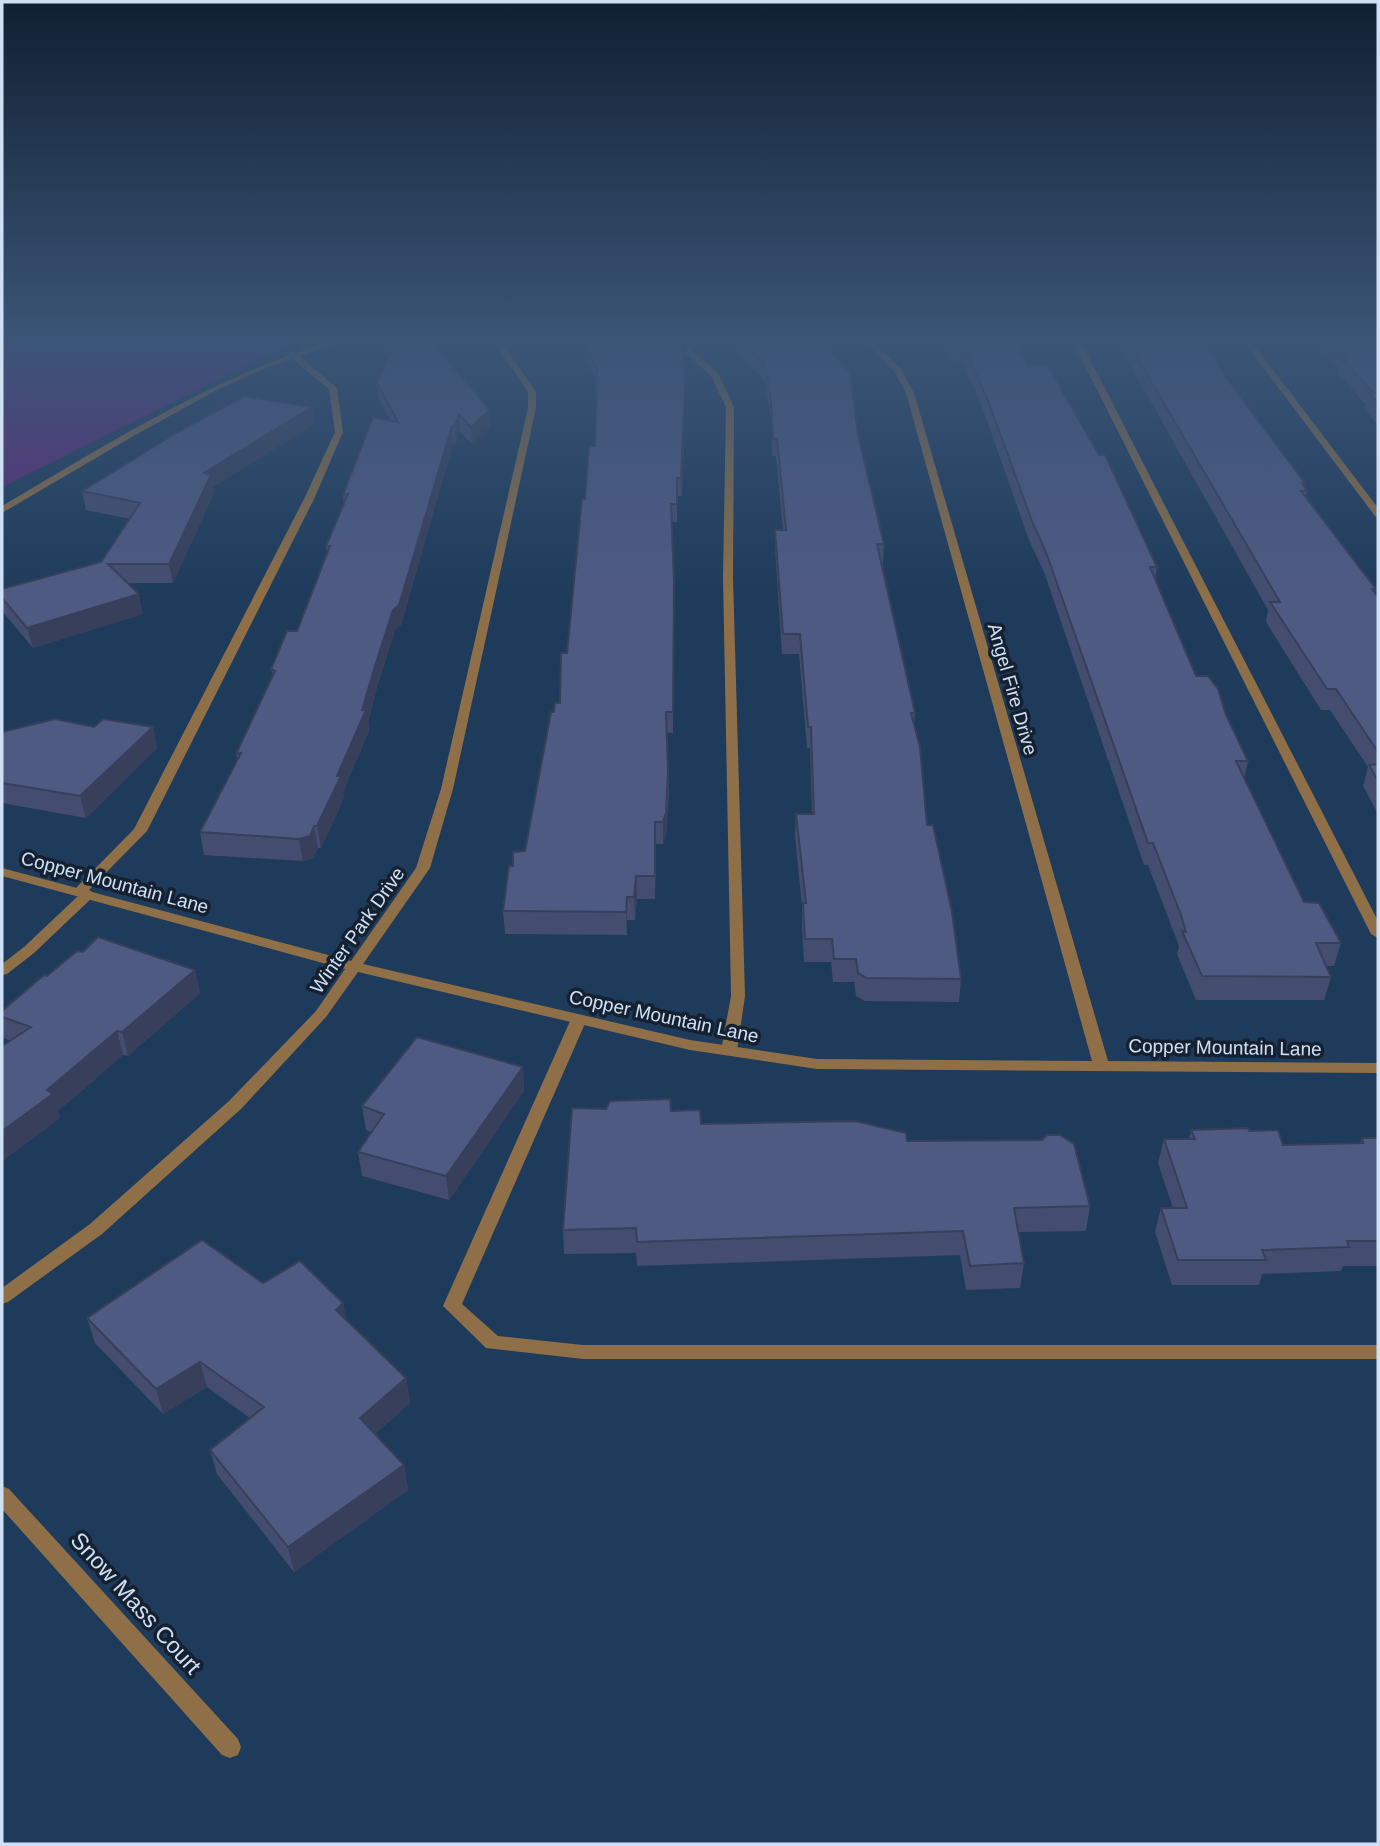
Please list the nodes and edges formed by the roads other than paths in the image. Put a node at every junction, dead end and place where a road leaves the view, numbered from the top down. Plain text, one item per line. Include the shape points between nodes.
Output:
1 (150, 424) edge
2 (338, 424) edge
3 (527, 424) edge
4 (730, 424) edge
5 (920, 424) edge
6 (1119, 424) edge
7 (1310, 424) edge
8 (2, 510) edge
9 (1378, 514) edge
10 (2, 872) edge
11 (84, 893) junction
12 (1378, 934) edge
13 (355, 967) junction
14 (2, 971) edge
15 (579, 1019) junction
16 (729, 1051) junction
17 (1101, 1065) junction
18 (1378, 1068) edge
19 (2, 1297) edge
20 (1378, 1352) edge
21 (2, 1495) edge
22 (230, 1747) dead end

1 - 8 street
2 - 11 street via 339,432 310,497 140,831
3 - 13 street, Winter Park Drive via 447,789 423,868
4 - 16 street via 728,577 738,996
5 - 17 street, Angel Fire Drive
6 - 12 street
7 - 9 street
10 - 11 street, Copper Mountain Lane
11 - 13 street, Copper Mountain Lane
11 - 14 street
13 - 15 street, Copper Mountain Lane
13 - 19 street, Winter Park Drive via 321,1014 235,1105 96,1229
15 - 16 street, Copper Mountain Lane
15 - 20 street via 452,1306 493,1343 583,1352
16 - 17 street, Copper Mountain Lane via 817,1064
17 - 18 street, Copper Mountain Lane
21 - 22 street, Snow Mass Court

